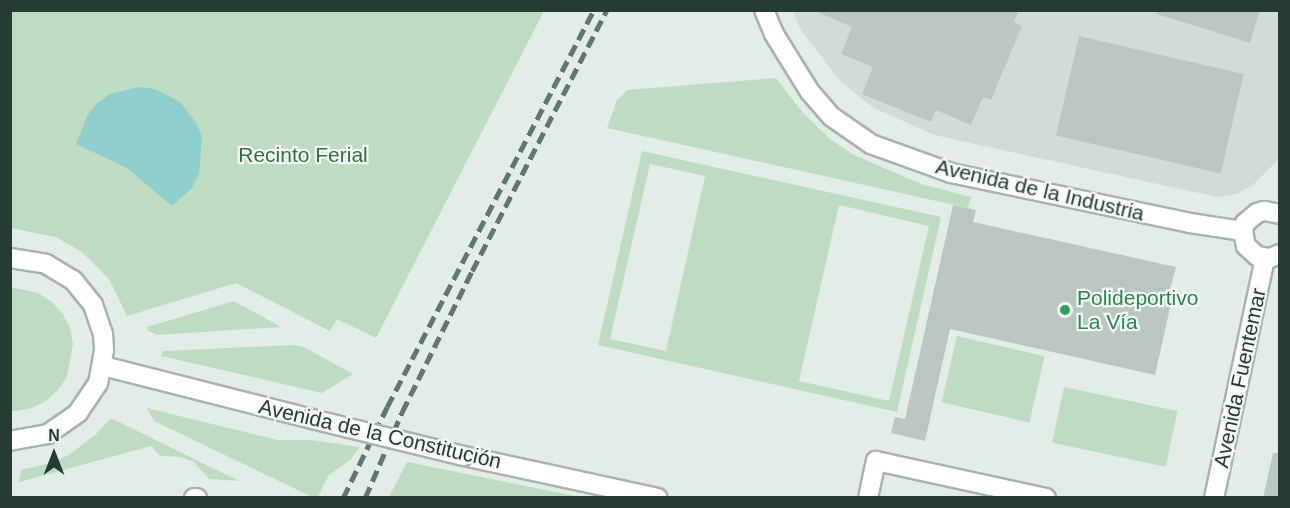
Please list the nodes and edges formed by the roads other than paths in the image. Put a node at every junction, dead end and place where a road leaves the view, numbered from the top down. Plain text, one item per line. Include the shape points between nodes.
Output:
1 (764, 10) edge
2 (1280, 214) edge
3 (1243, 231) junction
4 (1272, 256) edge
5 (10, 258) edge
6 (103, 366) junction
7 (10, 441) edge
8 (658, 498) edge
9 (868, 498) edge
10 (1046, 498) edge
11 (1214, 498) edge

1 - 3 street, Avenida de la Industria via 774,34 810,92 832,117 871,144 951,173
2 - 3 street via 1257,213 1245,223
3 - 4 street via 1246,246 1257,256
4 - 11 street, Avenida Fuentemar
5 - 6 street via 46,264 84,291 103,334
6 - 7 street via 90,399 64,425 48,434
6 - 8 street, Avenida de la Constitución, bridge via 464,456
9 - 10 street via 876,461

